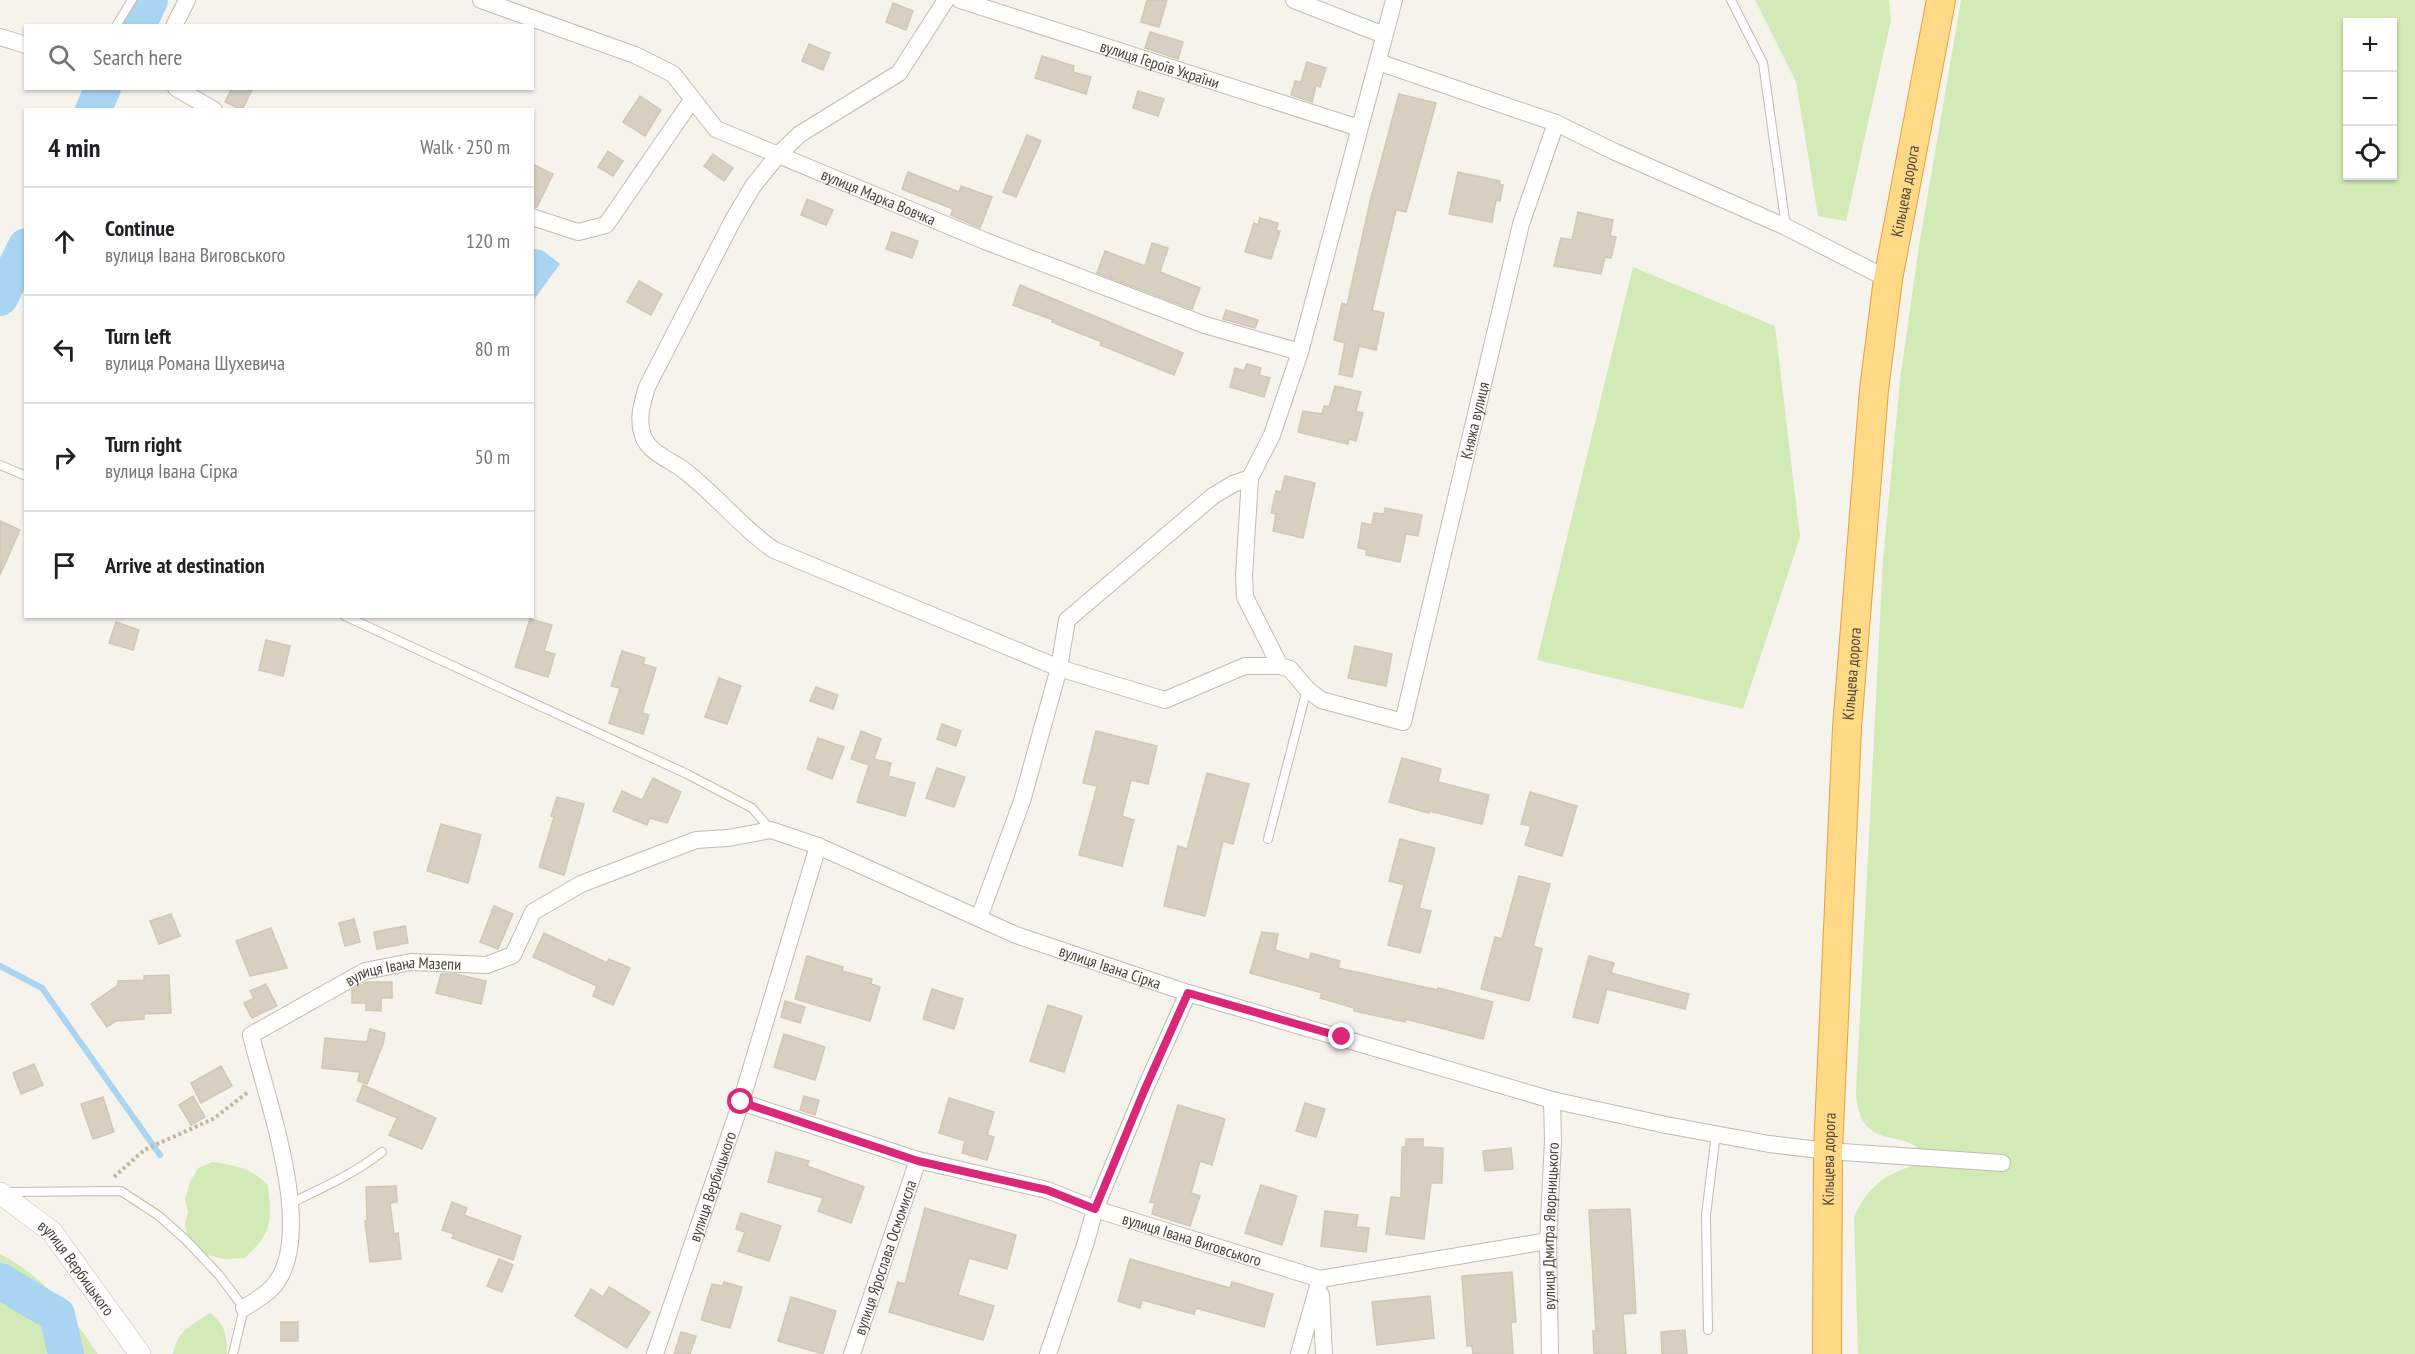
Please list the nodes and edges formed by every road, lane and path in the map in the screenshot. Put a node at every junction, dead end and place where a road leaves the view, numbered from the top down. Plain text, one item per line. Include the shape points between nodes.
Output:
1 (132, 0) edge
2 (187, 0) edge
3 (482, 0) edge
4 (946, 0) edge
5 (960, 0) edge
6 (1294, 0) edge
7 (1394, 0) edge
8 (1731, 0) edge
9 (1941, 0) edge
10 (117, 24) edge
11 (175, 24) edge
12 (1384, 34) junction
13 (0, 37) edge
14 (24, 44) edge
15 (1378, 62) junction
16 (179, 90) edge
17 (692, 100) junction
18 (211, 108) edge
19 (1556, 123) junction
20 (1359, 128) junction
21 (778, 154) junction
22 (534, 218) edge
23 (1786, 227) junction
24 (1888, 279) junction
25 (1300, 352) junction
26 (0, 465) edge
27 (24, 475) edge
28 (1250, 478) junction
29 (349, 618) edge
30 (1280, 666) junction
31 (1059, 668) junction
32 (1307, 689) junction
33 (771, 830) junction
34 (1268, 839) dead end
35 (818, 846) junction
36 (979, 918) junction
37 (1188, 993) junction
38 (262, 1082) junction
39 (1552, 1100) junction
40 (741, 1102) junction
41 (1716, 1132) junction
42 (1828, 1151) junction
43 (382, 1152) dead end
44 (918, 1161) junction
45 (2002, 1163) dead end
46 (105, 1190) junction
47 (0, 1193) edge
48 (291, 1203) junction
49 (1095, 1209) junction
50 (1548, 1241) junction
51 (1320, 1279) junction
52 (244, 1308) junction
53 (1708, 1330) dead end
54 (140, 1354) edge
55 (233, 1354) edge
56 (655, 1354) edge
57 (852, 1354) edge
58 (1048, 1354) edge
59 (1299, 1354) edge
60 (1324, 1354) edge
61 (1550, 1354) edge
62 (1827, 1354) edge

1 - 10 lane
2 - 11 street
3 - 17 street, вулиця Марка Вовчка via 635,55 674,74
4 - 21 street via 899,73 800,134
5 - 20 street, вулиця Героїв України
6 - 12 street
7 - 12 street
8 - 23 lane via 1763,63
9 - 24 highway, Кільцева дорога
12 - 15 street
13 - 14 street
15 - 19 street
15 - 20 street
16 - 18 street
17 - 21 street, вулиця Марка Вовчка via 716,129
17 - 22 street via 606,225 578,232
19 - 23 street
19 - 32 street, Княжа вулиця via 1521,224 1403,722 1321,700
20 - 25 street
21 - 25 street, вулиця Марка Вовчка via 985,241 1204,325
21 - 31 street via 733,220 647,387 639,415 643,438 716,499 753,536 774,550
23 - 24 street
24 - 42 highway, Кільцева дорога via 1874,390 1848,717
25 - 28 street via 1272,435
26 - 27 lane
28 - 30 street via 1245,597
28 - 31 street via 1213,496 1067,620
29 - 33 lane via 687,774 752,808
30 - 31 street via 1245,666 1165,700
30 - 32 street via 1290,669
31 - 36 street via 1022,801
32 - 34 lane
33 - 35 street, вулиця Івана Мазепи
33 - 38 street, вулиця Івана Мазепи via 696,840 581,884 533,912 513,955 487,965 411,962 365,971 251,1035
35 - 36 street, вулиця Івана Сірка
35 - 40 street, вулиця Вербицького
36 - 37 street, вулиця Івана Сірка via 1016,935
37 - 39 street, вулиця Івана Сірка
37 - 49 street
38 - 46 path via 213,1119 150,1148 119,1170
38 - 48 street, вулиця Івана Мазепи
39 - 41 street, вулиця Івана Сірка
39 - 50 street, вулиця Дмитра Яворницького
40 - 44 street, вулиця Івана Виговського
40 - 56 street, вулиця Вербицького
41 - 42 street, вулиця Івана Сірка
41 - 53 lane via 1706,1215
42 - 45 street, вулиця Івана Сірка
42 - 62 highway, Кільцева дорога
43 - 48 lane via 338,1182
44 - 49 street, вулиця Івана Виговського via 1047,1190
44 - 57 street, вулиця Ярослава Осмомисла
46 - 47 lane
46 - 52 lane via 121,1191 159,1216 219,1275
47 - 54 street, вулиця Вербицького via 52,1232
48 - 52 street, вулиця Івана Мазепи via 290,1234 281,1275 265,1294
49 - 51 street, вулиця Івана Виговського
49 - 58 street
50 - 51 street, вулиця Івана Виговського
50 - 61 street, вулиця Дмитра Яворницького
51 - 59 street
51 - 60 street
52 - 55 lane

